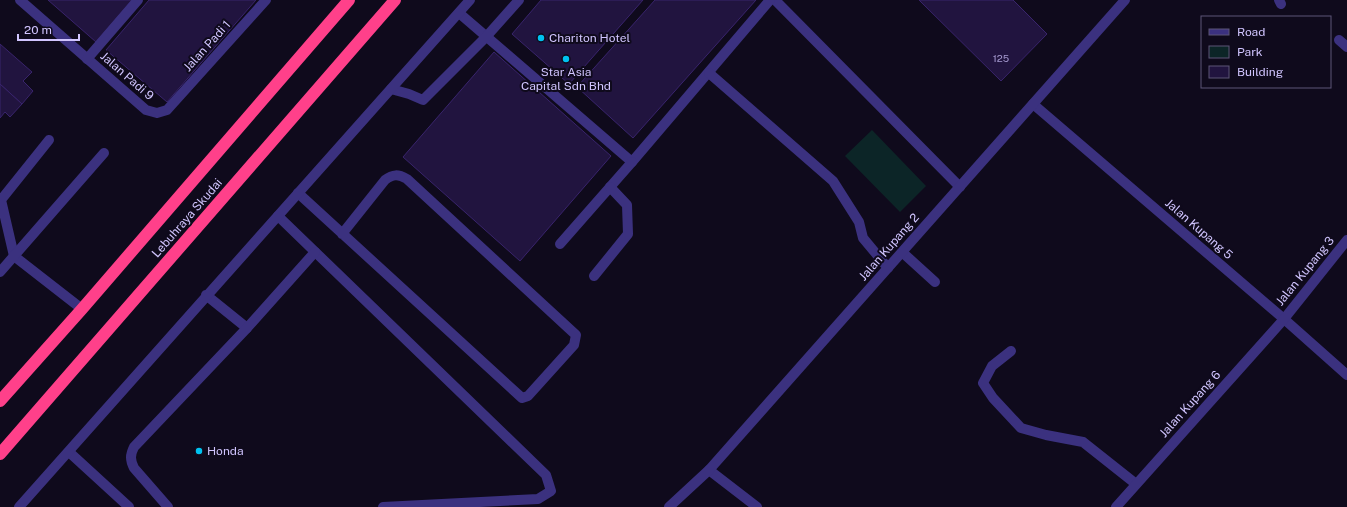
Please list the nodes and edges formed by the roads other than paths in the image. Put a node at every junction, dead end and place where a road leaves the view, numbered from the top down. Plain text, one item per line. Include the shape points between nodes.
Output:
1 (20, 0) edge
2 (138, 0) edge
3 (266, 0) edge
4 (349, 0) edge
5 (395, 0) edge
6 (470, 0) edge
7 (519, 0) edge
8 (770, 0) edge
9 (775, 0) edge
10 (1122, 1) edge
11 (459, 13) junction
12 (486, 37) junction
13 (87, 59) junction
14 (709, 73) junction
15 (391, 89) junction
16 (1033, 104) junction
17 (167, 110) joint
18 (49, 140) dead end
19 (104, 153) dead end
20 (632, 162) junction
21 (610, 187) junction
22 (960, 187) junction
23 (298, 193) junction
24 (278, 216) junction
25 (342, 234) junction
26 (1347, 240) edge
27 (560, 244) dead end
28 (315, 252) junction
29 (902, 252) junction
30 (14, 256) junction
31 (888, 268) junction
32 (0, 272) edge
33 (594, 276) dead end
34 (936, 282) dead end
35 (206, 295) junction
36 (82, 309) junction
37 (1284, 319) junction
38 (247, 328) junction
39 (1011, 351) dead end
40 (1347, 375) edge
41 (0, 401) edge
42 (69, 452) junction
43 (0, 454) edge
44 (710, 470) junction
45 (1136, 484) junction
46 (19, 507) edge
47 (129, 507) edge
48 (168, 507) edge
49 (383, 507) edge
50 (669, 507) edge
51 (757, 507) edge
52 (1116, 507) edge

1 - 13 street, Jalan Padi 9
2 - 13 street
3 - 17 street, Jalan Padi 1
4 - 36 highway, Lebuhraya Skudai
5 - 43 highway, Lebuhraya Skudai
6 - 11 street
7 - 12 street
8 - 14 street
9 - 22 street
10 - 16 street, Jalan Kupang 2
11 - 12 street
11 - 15 street
12 - 15 street via 423,100
12 - 20 street
13 - 17 street, Jalan Padi 9 via 146,110 157,113
14 - 20 street
14 - 31 street via 833,181 859,222 863,238
15 - 23 street
16 - 22 street, Jalan Kupang 2
16 - 37 street, Jalan Kupang 5
18 - 30 street via 1,200
19 - 30 street
20 - 21 street
21 - 27 street
21 - 33 street via 627,205 628,234
22 - 29 street, Jalan Kupang 2
23 - 24 street
23 - 25 street
24 - 28 street
24 - 35 street
25 - 25 street via 522,398 528,396 574,345 576,335 407,178 400,175 385,180
26 - 37 street, Jalan Kupang 3
28 - 38 street
28 - 49 street via 546,474 551,491 538,499
29 - 31 street, Jalan Kupang 2
29 - 34 street
30 - 32 street
30 - 36 street
31 - 44 street, Jalan Kupang 2
35 - 38 street
35 - 42 street
36 - 41 highway, Lebuhraya Skudai
37 - 40 street, Jalan Kupang 5
37 - 45 street, Jalan Kupang 6
38 - 48 street via 134,447 131,461 134,468
39 - 45 street via 992,366 983,383 993,398 1021,428 1083,442
42 - 46 street
42 - 47 street
44 - 50 street, Jalan Kupang 2
44 - 51 street
45 - 52 street, Jalan Kupang 6

